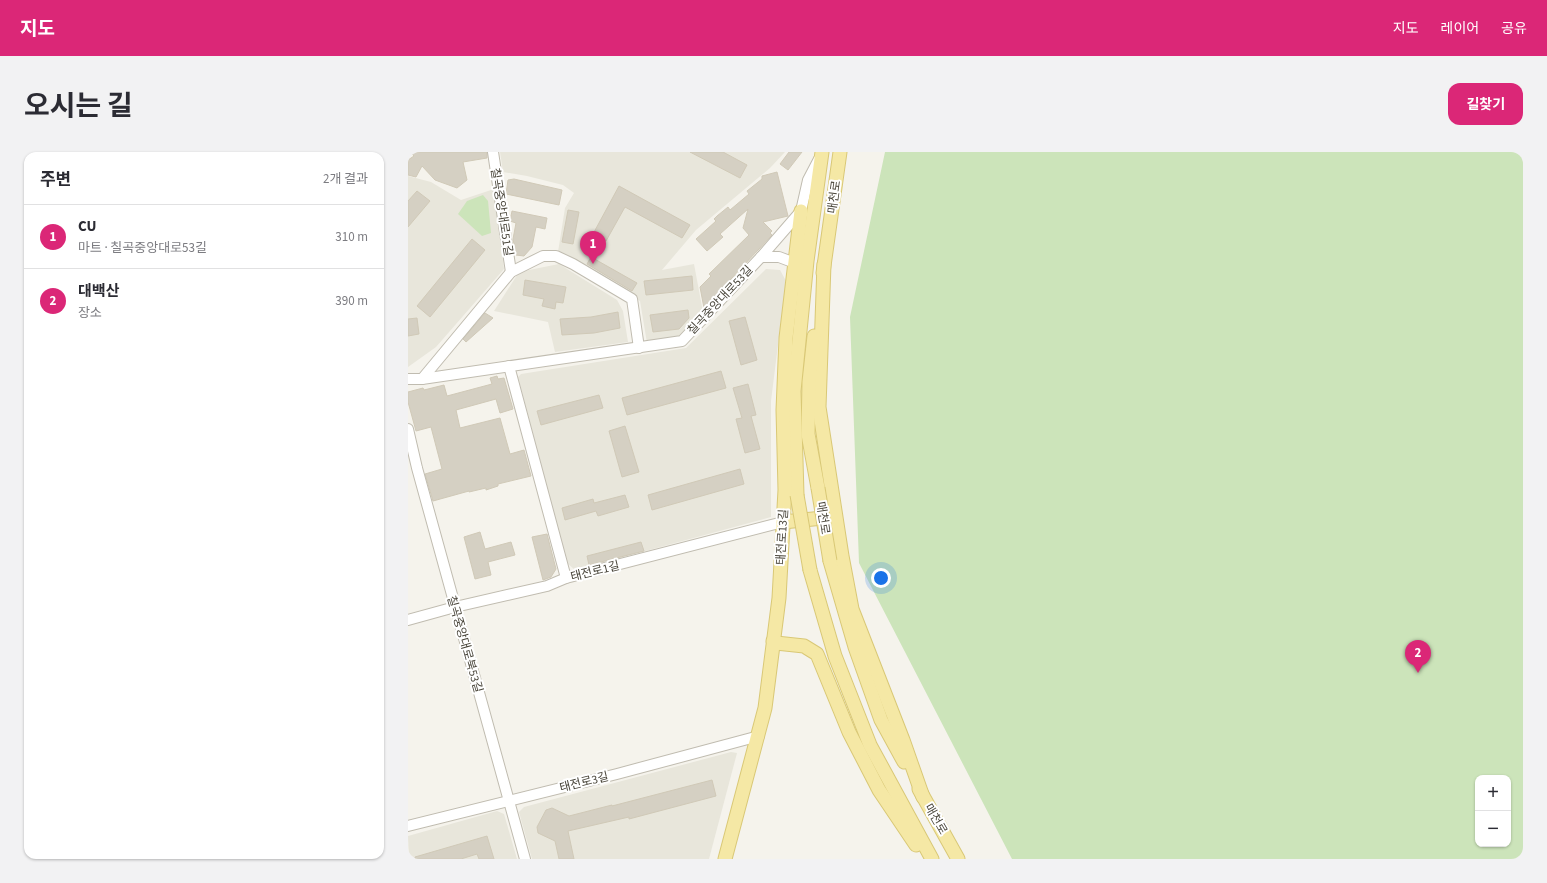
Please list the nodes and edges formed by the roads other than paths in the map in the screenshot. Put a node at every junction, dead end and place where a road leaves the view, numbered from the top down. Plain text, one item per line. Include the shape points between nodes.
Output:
1 (492, 152) edge
2 (840, 152) edge
3 (822, 153) edge
4 (801, 211) junction
5 (761, 257) junction
6 (795, 263) junction
7 (824, 264) junction
8 (511, 272) junction
9 (639, 348) junction
10 (509, 366) junction
11 (422, 378) junction
12 (408, 379) edge
13 (408, 429) edge
14 (837, 517) junction
15 (783, 522) junction
16 (566, 578) junction
17 (455, 607) junction
18 (408, 620) edge
19 (774, 641) junction
20 (758, 736) junction
21 (923, 797) junction
22 (509, 801) junction
23 (408, 826) edge
24 (525, 859) edge
25 (725, 859) edge
26 (925, 859) edge
27 (932, 859) edge
28 (958, 859) edge

1 - 8 street, 칠곡중앙대로51길
2 - 7 main road, 매천로
3 - 4 street, 칠곡중앙대로53길 via 808,180
3 - 27 main road, 매천로, bridge via 807,261 794,391 797,495 810,570 835,656 870,745
4 - 5 street, 칠곡중앙대로53길
4 - 6 main road, 태전로13길
5 - 6 street via 779,257
5 - 9 street, 칠곡중앙대로53길 via 682,341
6 - 15 main road, 태전로13길 via 786,338 783,402
7 - 14 main road via 819,407
7 - 21 main road, 매천로, bridge via 809,382 808,434 830,561 855,647 881,720
8 - 9 street via 544,256 556,256 632,299
8 - 11 street
9 - 10 street, 칠곡중앙대로53길
10 - 11 street, 칠곡중앙대로53길
10 - 16 street
11 - 12 street, 칠곡중앙대로53길
13 - 17 street, 칠곡중앙대로북53길
14 - 15 main road
14 - 21 main road via 852,609
15 - 16 street, 태전로1길
15 - 19 main road, 태전로13길
16 - 17 street, 태전로1길 via 547,586
17 - 18 street, 태전로1길
17 - 22 street, 칠곡중앙대로북53길
19 - 20 main road, 태전로13길 via 765,708
19 - 26 main road via 804,646 817,654 849,732 879,790
20 - 22 street, 태전로3길
20 - 25 main road, 태전로13길
21 - 28 main road, 매천로
22 - 23 street, 태전로3길
22 - 24 street, 칠곡중앙대로북53길

